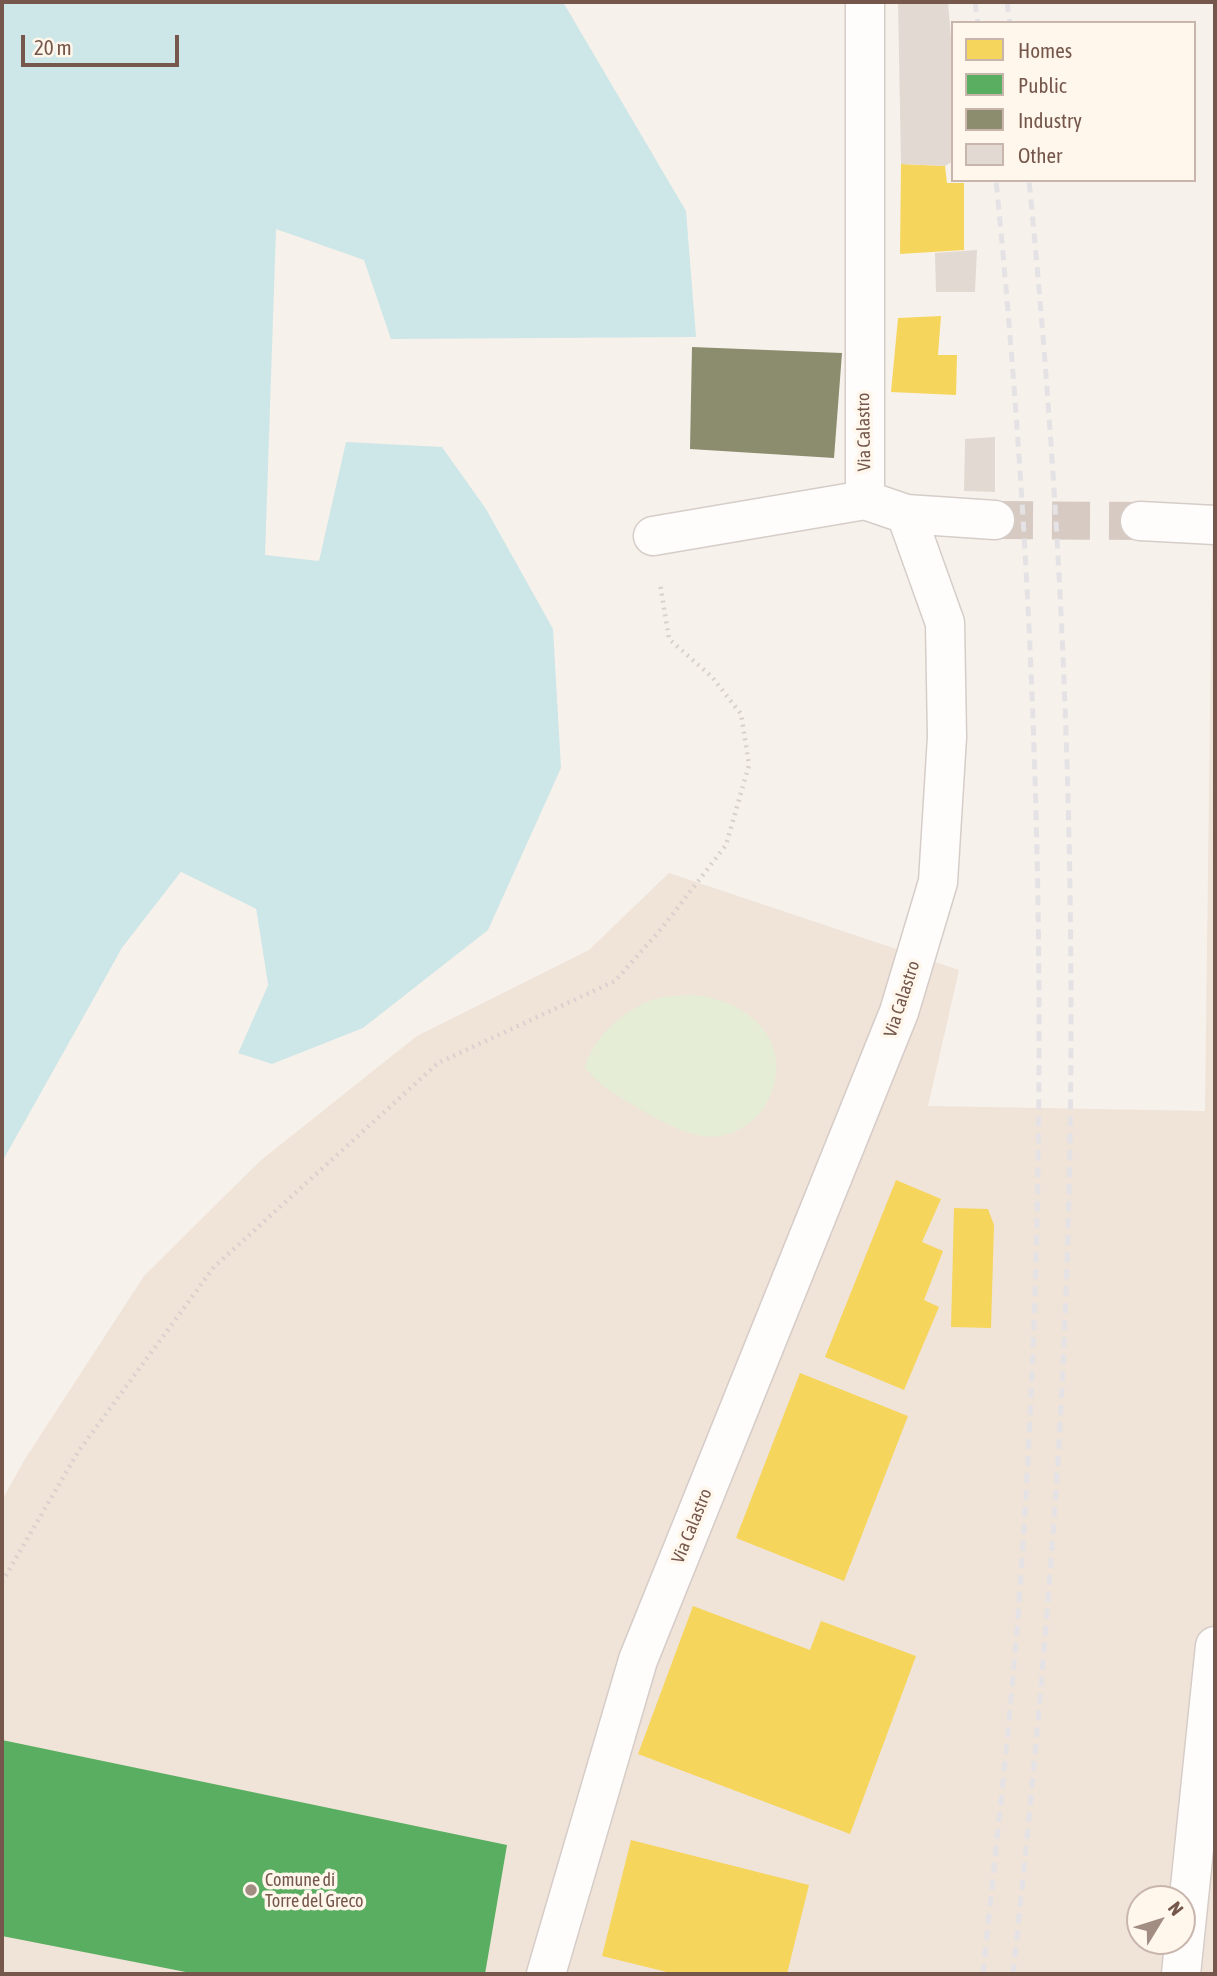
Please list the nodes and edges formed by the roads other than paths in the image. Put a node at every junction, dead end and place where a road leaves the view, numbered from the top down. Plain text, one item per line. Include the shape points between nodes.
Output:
1 (864, 2) edge
2 (865, 500) junction
3 (906, 514) junction
4 (995, 520) tunnel mouth
5 (1140, 521) tunnel mouth
6 (1215, 525) edge
7 (653, 536) road end
8 (1215, 1646) edge
9 (1207, 1804) edge
10 (546, 1974) edge
11 (1181, 1974) edge

1 - 2 street, Via Calastro
2 - 3 street
2 - 7 street
3 - 4 street
3 - 10 street, Via Calastro via 945,624 947,737 938,882 894,1025 638,1660
5 - 6 street
8 - 9 street
9 - 11 street

